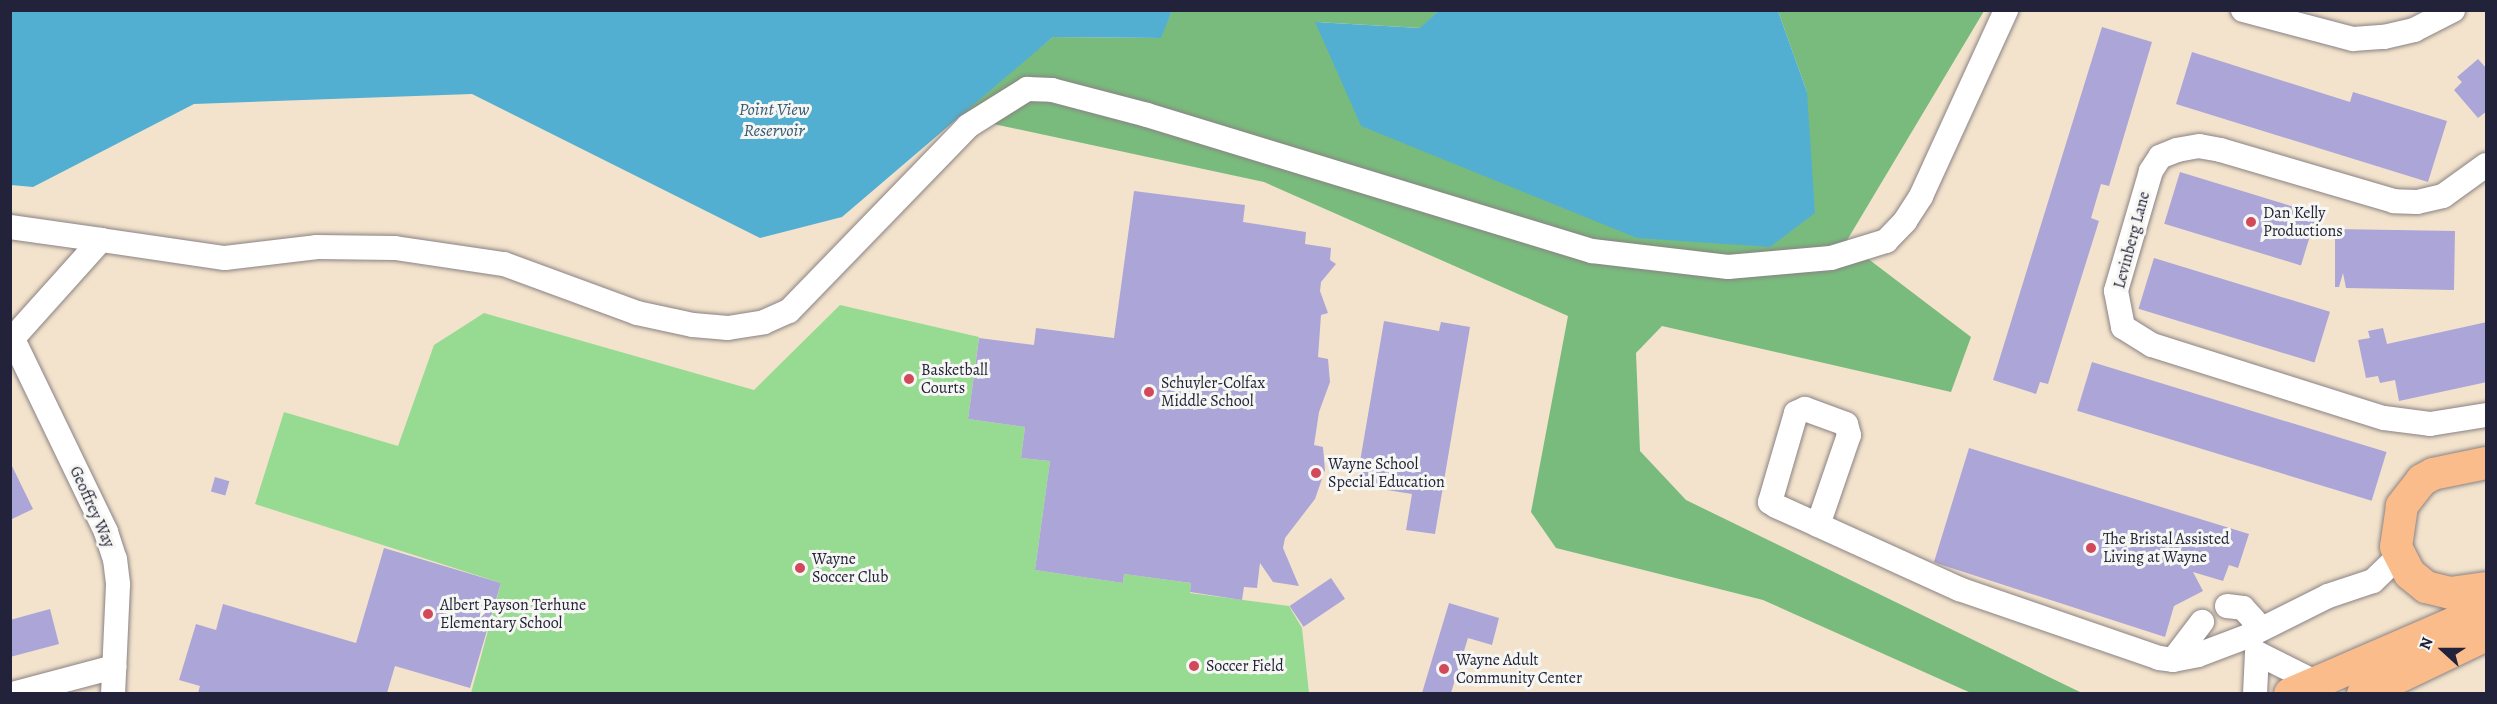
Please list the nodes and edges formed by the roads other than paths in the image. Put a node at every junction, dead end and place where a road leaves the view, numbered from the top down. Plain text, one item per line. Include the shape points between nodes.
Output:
1 (2006, 10) edge
2 (2243, 10) edge
3 (2453, 10) edge
4 (2487, 165) edge
5 (10, 227) edge
6 (101, 240) junction
7 (11, 335) edge
8 (2487, 416) edge
9 (2487, 463) edge
10 (1818, 525) junction
11 (2399, 556) junction
12 (2487, 588) edge
13 (2227, 606) dead end
14 (2487, 609) edge
15 (2202, 622) dead end
16 (2487, 635) edge
17 (2256, 639) junction
18 (2173, 660) junction
19 (114, 666) junction
20 (2303, 688) edge
21 (12, 693) edge
22 (113, 693) edge
23 (2255, 693) edge
24 (2363, 693) edge

1 - 6 street via 1921,196 1905,221 1886,242 1869,250 1779,265 1728,267 1592,251 1147,115 1052,90 1027,89 968,126 789,311 764,322 728,328 637,313 528,272 469,258 356,245 225,258
2 - 3 street via 2353,39 2414,30
4 - 8 street, Levinberg Lane via 2443,196 2417,202 2394,201 2221,150 2199,146 2177,150 2160,157 2151,171 2116,291 2123,327 2152,345 2384,418 2430,424
5 - 6 street
6 - 7 street
7 - 19 street, Geoffrey Way via 106,532 115,559 118,585
9 - 11 main road via 2433,474 2414,487 2398,516
10 - 10 street via 1770,502 1796,413 1805,409 1846,424 1849,435
10 - 18 street via 1959,589
11 - 12 main road via 2410,574 2438,591 2472,592
11 - 17 street via 2373,581 2328,596
13 - 17 street via 2243,608
14 - 20 main road
15 - 18 street
16 - 24 main road
17 - 18 street
17 - 20 street
17 - 23 street
19 - 21 street
19 - 22 street, Geoffrey Way

